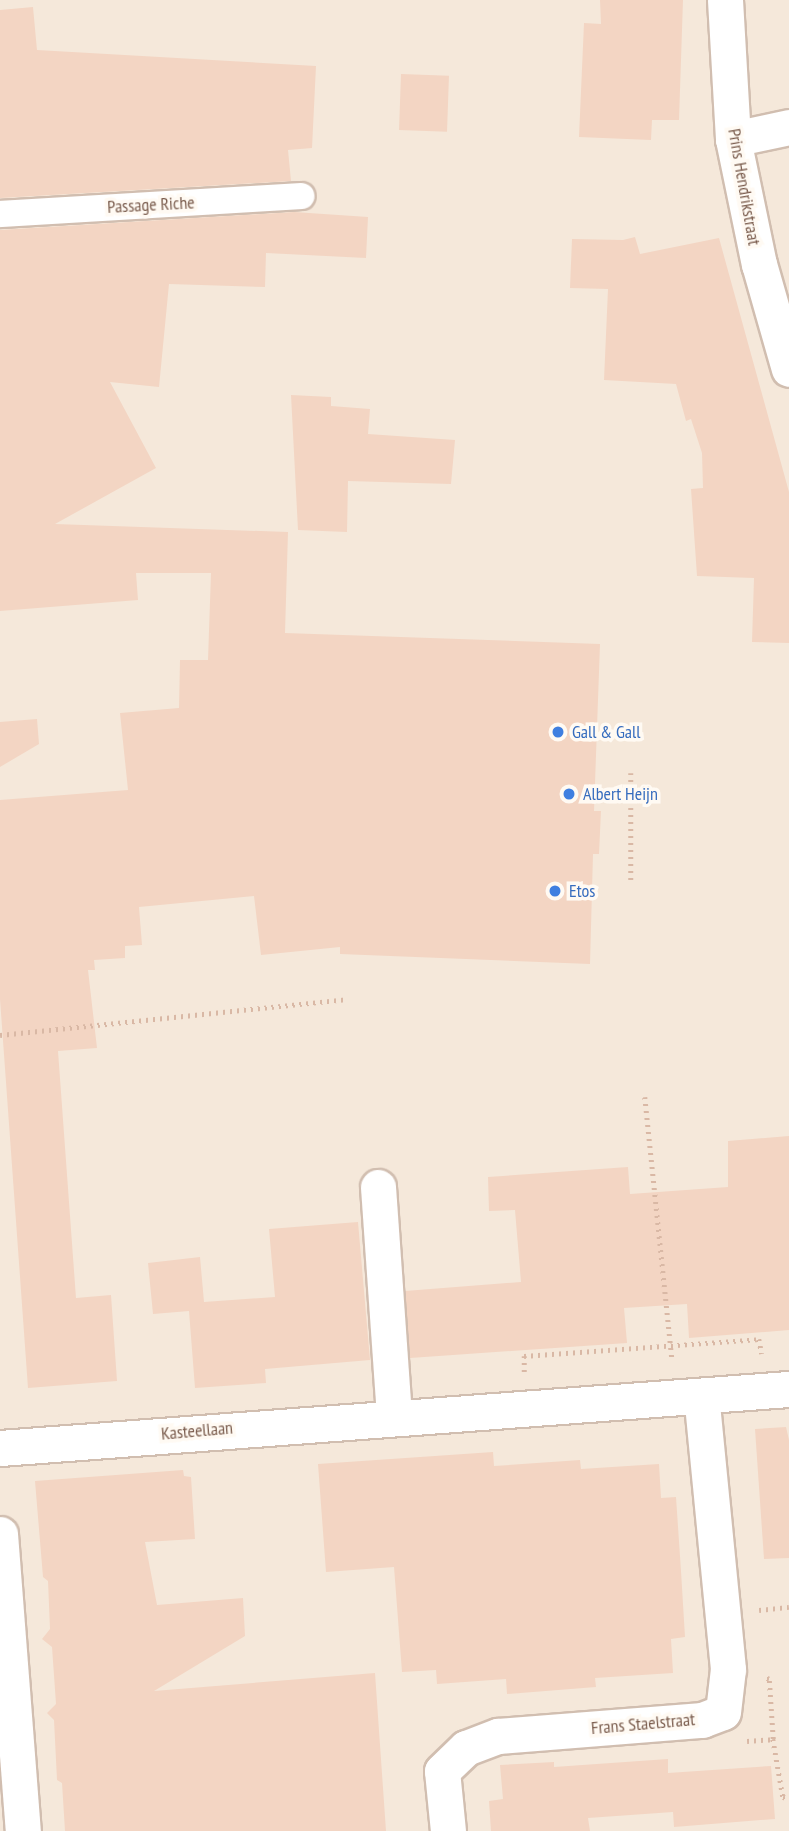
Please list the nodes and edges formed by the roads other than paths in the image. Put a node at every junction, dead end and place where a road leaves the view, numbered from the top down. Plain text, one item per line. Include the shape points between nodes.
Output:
1 (725, 0) edge
2 (789, 127) edge
3 (733, 139) junction
4 (301, 196) dead end
5 (0, 214) edge
6 (789, 369) edge
7 (378, 1187) dead end
8 (789, 1389) edge
9 (688, 1397) junction
10 (394, 1417) junction
11 (0, 1448) edge
12 (1, 1552) edge
13 (23, 1831) edge
14 (448, 1831) edge

1 - 3 street, Prins Hendrikstraat
2 - 3 street
3 - 6 street, Prins Hendrikstraat via 758,264
4 - 5 street, Passage Riche
7 - 10 street
8 - 9 street, Kasteellaan
9 - 10 street, Kasteellaan
9 - 14 street, Frans Staelstraat via 729,1668 723,1712 702,1720 498,1736 466,1748 442,1770
10 - 11 street, Kasteellaan
12 - 13 street

